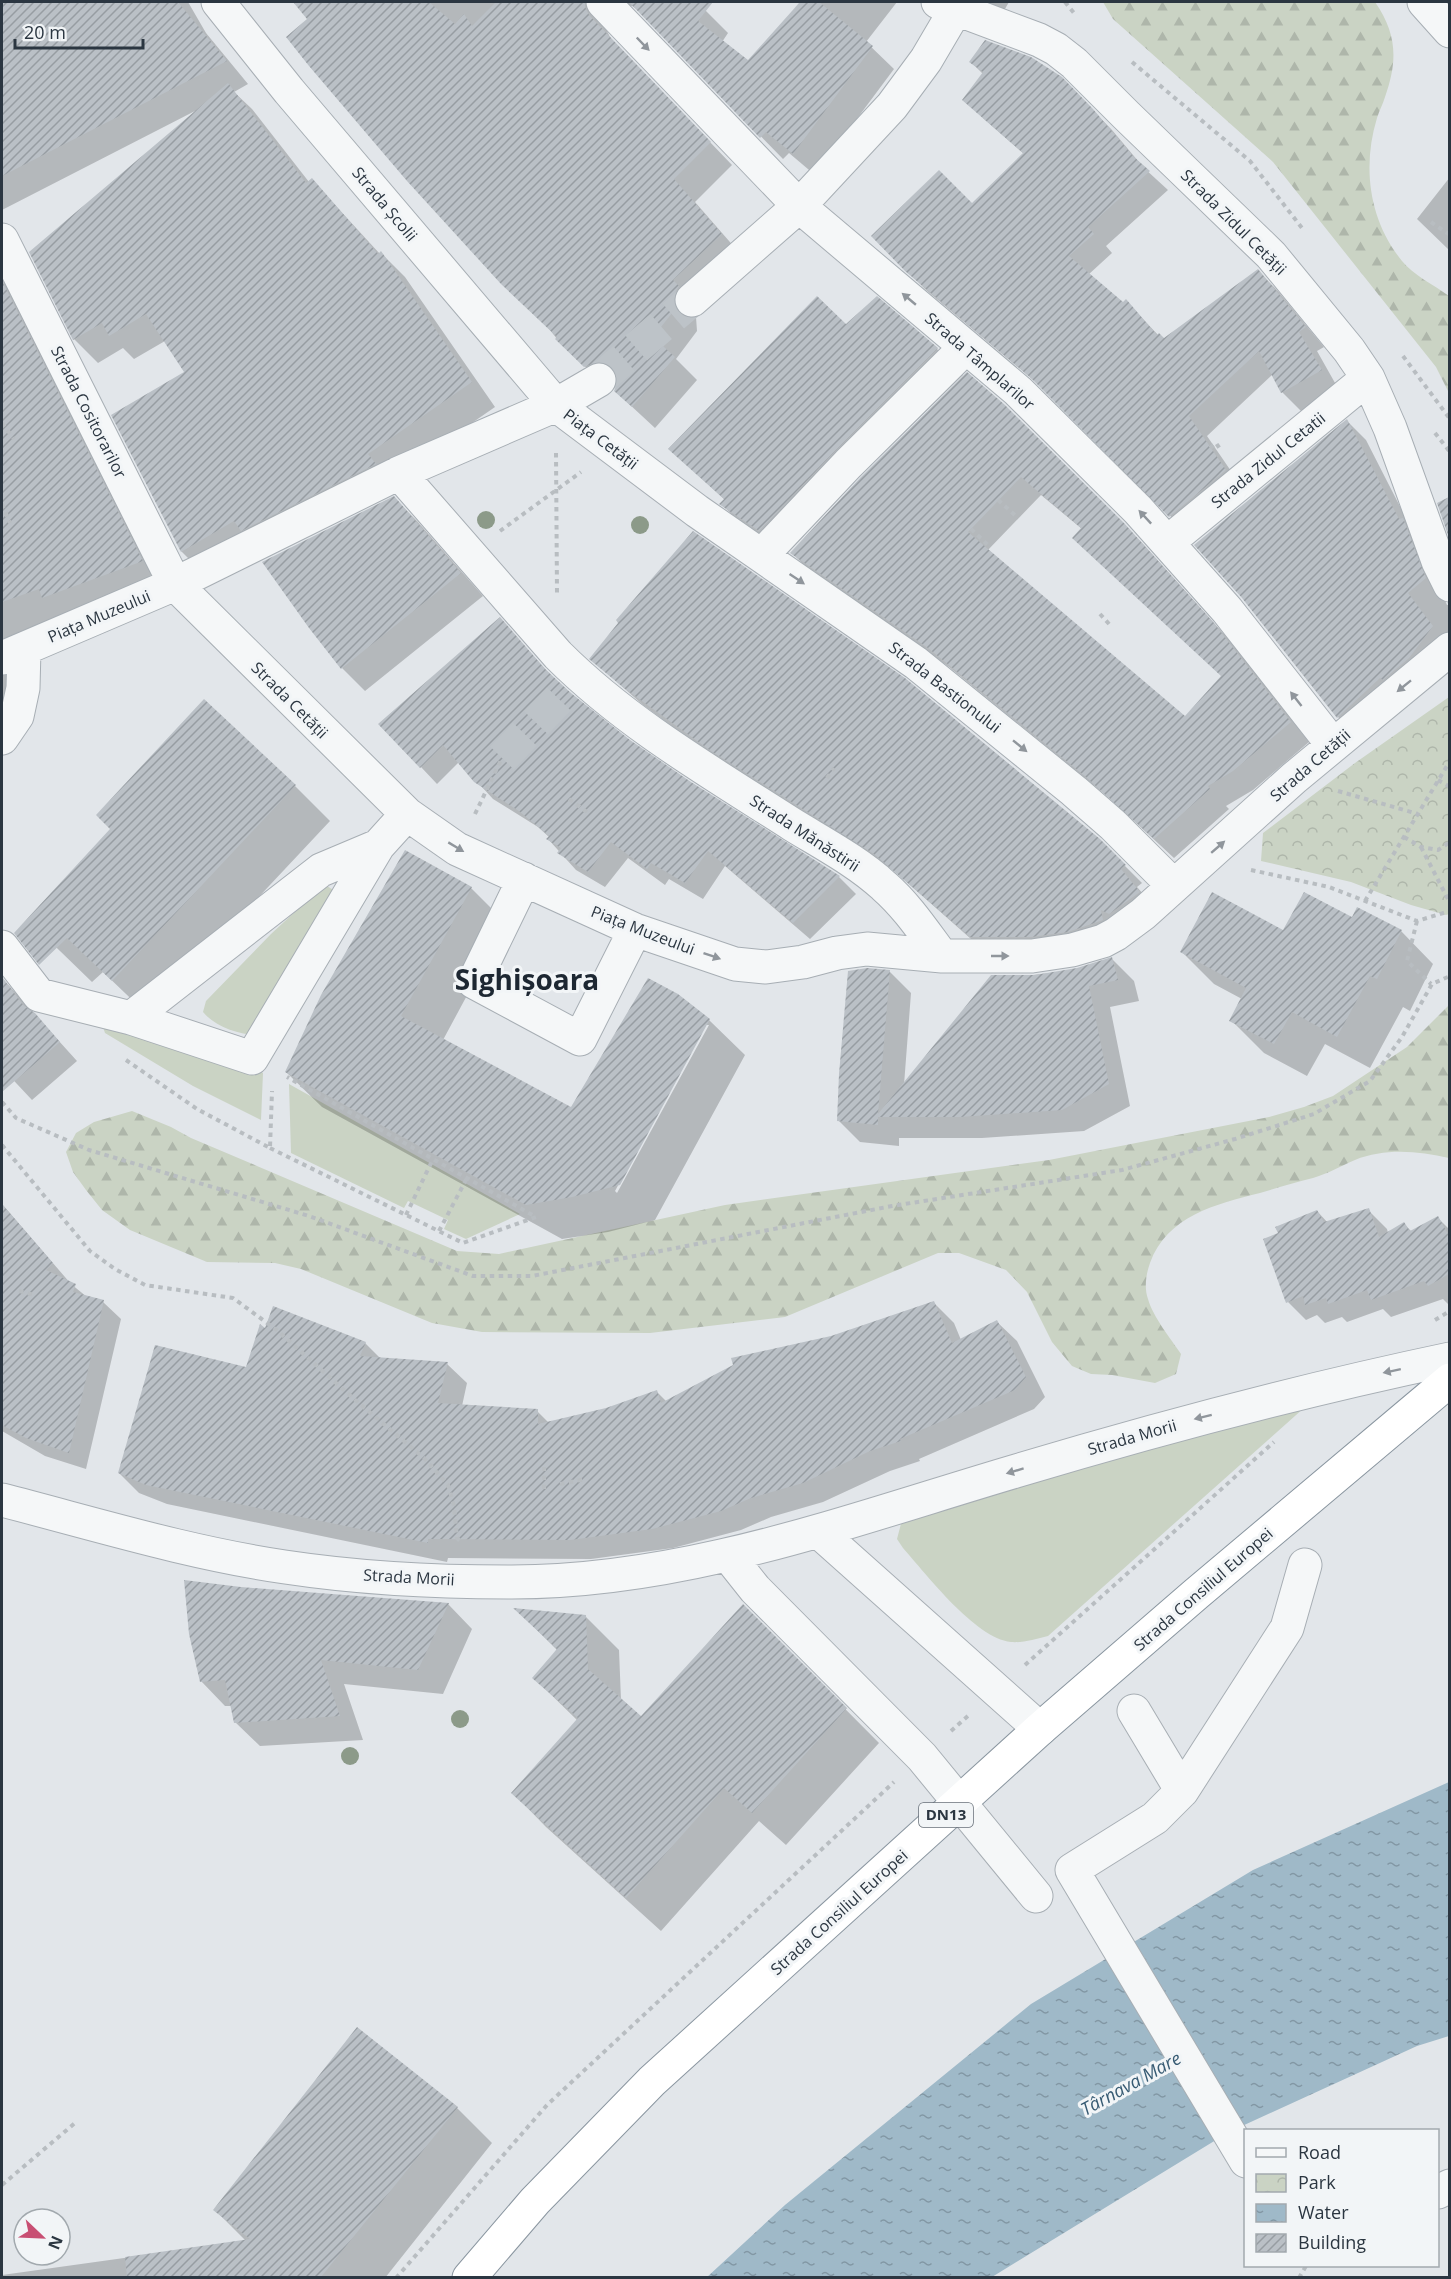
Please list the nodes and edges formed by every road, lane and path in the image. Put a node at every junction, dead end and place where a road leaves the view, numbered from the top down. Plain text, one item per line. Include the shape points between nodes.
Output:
1 (218, 2) edge
2 (603, 2) edge
3 (1424, 2) edge
4 (951, 4) edge
5 (1449, 31) edge
6 (799, 206) junction
7 (1431, 222) dead end
8 (1449, 235) edge
9 (2, 240) edge
10 (692, 300) tunnel mouth
11 (966, 347) junction
12 (1368, 378) junction
13 (599, 380) tunnel mouth
14 (556, 405) junction
15 (2, 423) edge
16 (14, 440) dead end
17 (613, 449) junction
18 (399, 473) junction
19 (557, 490) junction
20 (999, 500) dead end
21 (2, 504) edge
22 (697, 511) joint
23 (1016, 516) dead end
24 (10, 523) dead end
25 (971, 529) dead end
26 (1168, 542) junction
27 (988, 545) dead end
28 (469, 553) junction
29 (762, 555) junction
30 (175, 584) junction
31 (1449, 585) edge
32 (557, 596) dead end
33 (1100, 614) dead end
34 (1110, 625) dead end
35 (1449, 649) edge
36 (13, 653) edge
37 (2, 738) edge
38 (1333, 744) junction
39 (502, 758) tunnel mouth
40 (1449, 761) edge
41 (834, 768) dead end
42 (827, 778) dead end
43 (1294, 778) junction
44 (1438, 780) junction
45 (1449, 787) edge
46 (569, 799) dead end
47 (587, 812) dead end
48 (407, 814) junction
49 (1418, 814) junction
50 (1404, 837) junction
51 (1449, 842) edge
52 (378, 846) junction
53 (1421, 847) junction
54 (457, 849) junction
55 (1203, 860) junction
56 (524, 879) junction
57 (1174, 886) junction
58 (1365, 901) junction
59 (1449, 903) edge
60 (1449, 911) edge
61 (1417, 921) junction
62 (635, 930) junction
63 (2, 947) edge
64 (942, 956) junction
65 (1449, 976) edge
66 (1432, 984) junction
67 (131, 1018) junction
68 (120, 1056) dead end
69 (262, 1064) junction
70 (2, 1102) edge
71 (2, 1145) edge
72 (270, 1148) junction
73 (433, 1159) junction
74 (467, 1178) junction
75 (406, 1215) junction
76 (439, 1231) junction
77 (19, 1291) dead end
78 (34, 1294) dead end
79 (1449, 1359) edge
80 (1449, 1380) edge
81 (544, 1467) dead end
82 (586, 1479) dead end
83 (560, 1484) dead end
84 (544, 1489) dead end
85 (2, 1500) edge
86 (819, 1532) junction
87 (463, 1545) dead end
88 (728, 1555) junction
89 (1305, 1565) dead end
90 (1134, 1711) dead end
91 (1040, 1729) junction
92 (1182, 1791) junction
93 (959, 1803) junction
94 (1036, 1896) dead end
95 (75, 2122) dead end
96 (1244, 2160) edge
97 (2, 2185) edge
98 (469, 2277) edge

1 - 14 street, Strada Școlii
2 -> 6 street, Strada Tâmplarilor
3 - 5 street
4 - 6 street, Strada Zidul Cetății via 926,60 892,106
4 - 12 street, Strada Zidul Cetății via 1039,40 1074,63 1271,255
6 - 10 street, Strada Zidul Cetății
11 -> 6 street, Strada Tâmplarilor
7 - 8 path
9 - 30 street, Strada Cositorarilor
26 -> 11 street, Strada Tâmplarilor via 1018,391
11 - 29 street
12 - 26 street, Strada Zidul Cetatii
12 - 31 street, Strada Zidul Cetății
13 - 14 street
14 - 17 street, Piața Cetății
14 - 18 street, Piața Cetății
14 - 19 path
15 - 16 path
17 - 19 path
17 - 22 street, Piața Cetății
18 - 28 street
18 - 30 street, Piața Cetății
19 - 28 path
19 - 32 path
20 - 23 path
21 - 24 path
22 - 29 street, Strada Bastionului
25 - 27 path
38 -> 26 street, Strada Tâmplarilor
28 - 64 street, Strada Mănăstirii via 580,677 651,732 883,885
29 -> 57 street, Strada Bastionului via 885,639 991,722 1113,825
30 - 36 street, Piața Muzeului
30 - 48 street, Strada Cetății
33 - 34 path
35 -> 38 street, Strada Cetății
36 - 37 street, Piața Muzeului via 23,688 18,716
38 - 43 street, Strada Cetății
39 - 54 path
40 - 44 path
41 - 42 path
43 - 49 path
55 -> 43 street, Strada Cetății
44 - 45 path
44 - 49 path
46 - 47 path
48 - 52 street
48 -> 54 street, Piața Muzeului
49 - 50 path
50 - 53 path
50 - 58 path
51 - 53 path via 1438,850
52 - 67 street via 321,870
52 - 69 street
53 - 59 path
54 - 56 street, Piața Muzeului
55 - 57 street, Strada Cetății
55 - 58 path via 1329,887
56 - 62 street, Piața Muzeului
56 - 62 street via 474,982 580,1039
64 -> 57 street via 1032,956 1103,941 1143,914
58 - 61 path
60 - 61 path
61 - 66 path via 1407,961
62 -> 64 street, Piața Muzeului via 735,964 766,967 837,952 867,950
63 - 67 street via 39,995
65 - 66 path
66 - 70 path via 1402,1037 1370,1081 1314,1114 1122,1170 892,1206 532,1276 472,1276 309,1216 89,1150 16,1118
67 - 69 street
68 - 72 path via 197,1109
69 - 72 path
69 - 73 path
71 - 87 path via 90,1251 115,1269 145,1285 234,1298 278,1331 448,1485 457,1538
72 - 75 path
73 - 74 path
73 - 75 path
74 - 76 path
74 - 76 path via 536,1217 463,1243
75 - 76 path
77 - 78 path
79 -> 86 street, Strada Morii via 1175,1424
80 - 91 highway, Strada Consiliul Europei / DN13
81 - 84 path
82 - 83 path
85 - 88 street, Strada Morii via 200,1550 285,1567 391,1578 510,1582 572,1579
86 - 88 street, Strada Morii
86 - 91 street
88 - 93 street via 755,1589 922,1757
89 - 92 street via 1287,1628
90 - 92 street
91 - 93 highway, Strada Consiliul Europei / DN13
92 - 96 street via 1155,1818 1072,1870
93 - 94 street
93 - 98 highway, Strada Consiliul Europei / DN13 via 652,2081 535,2201
95 - 97 path

